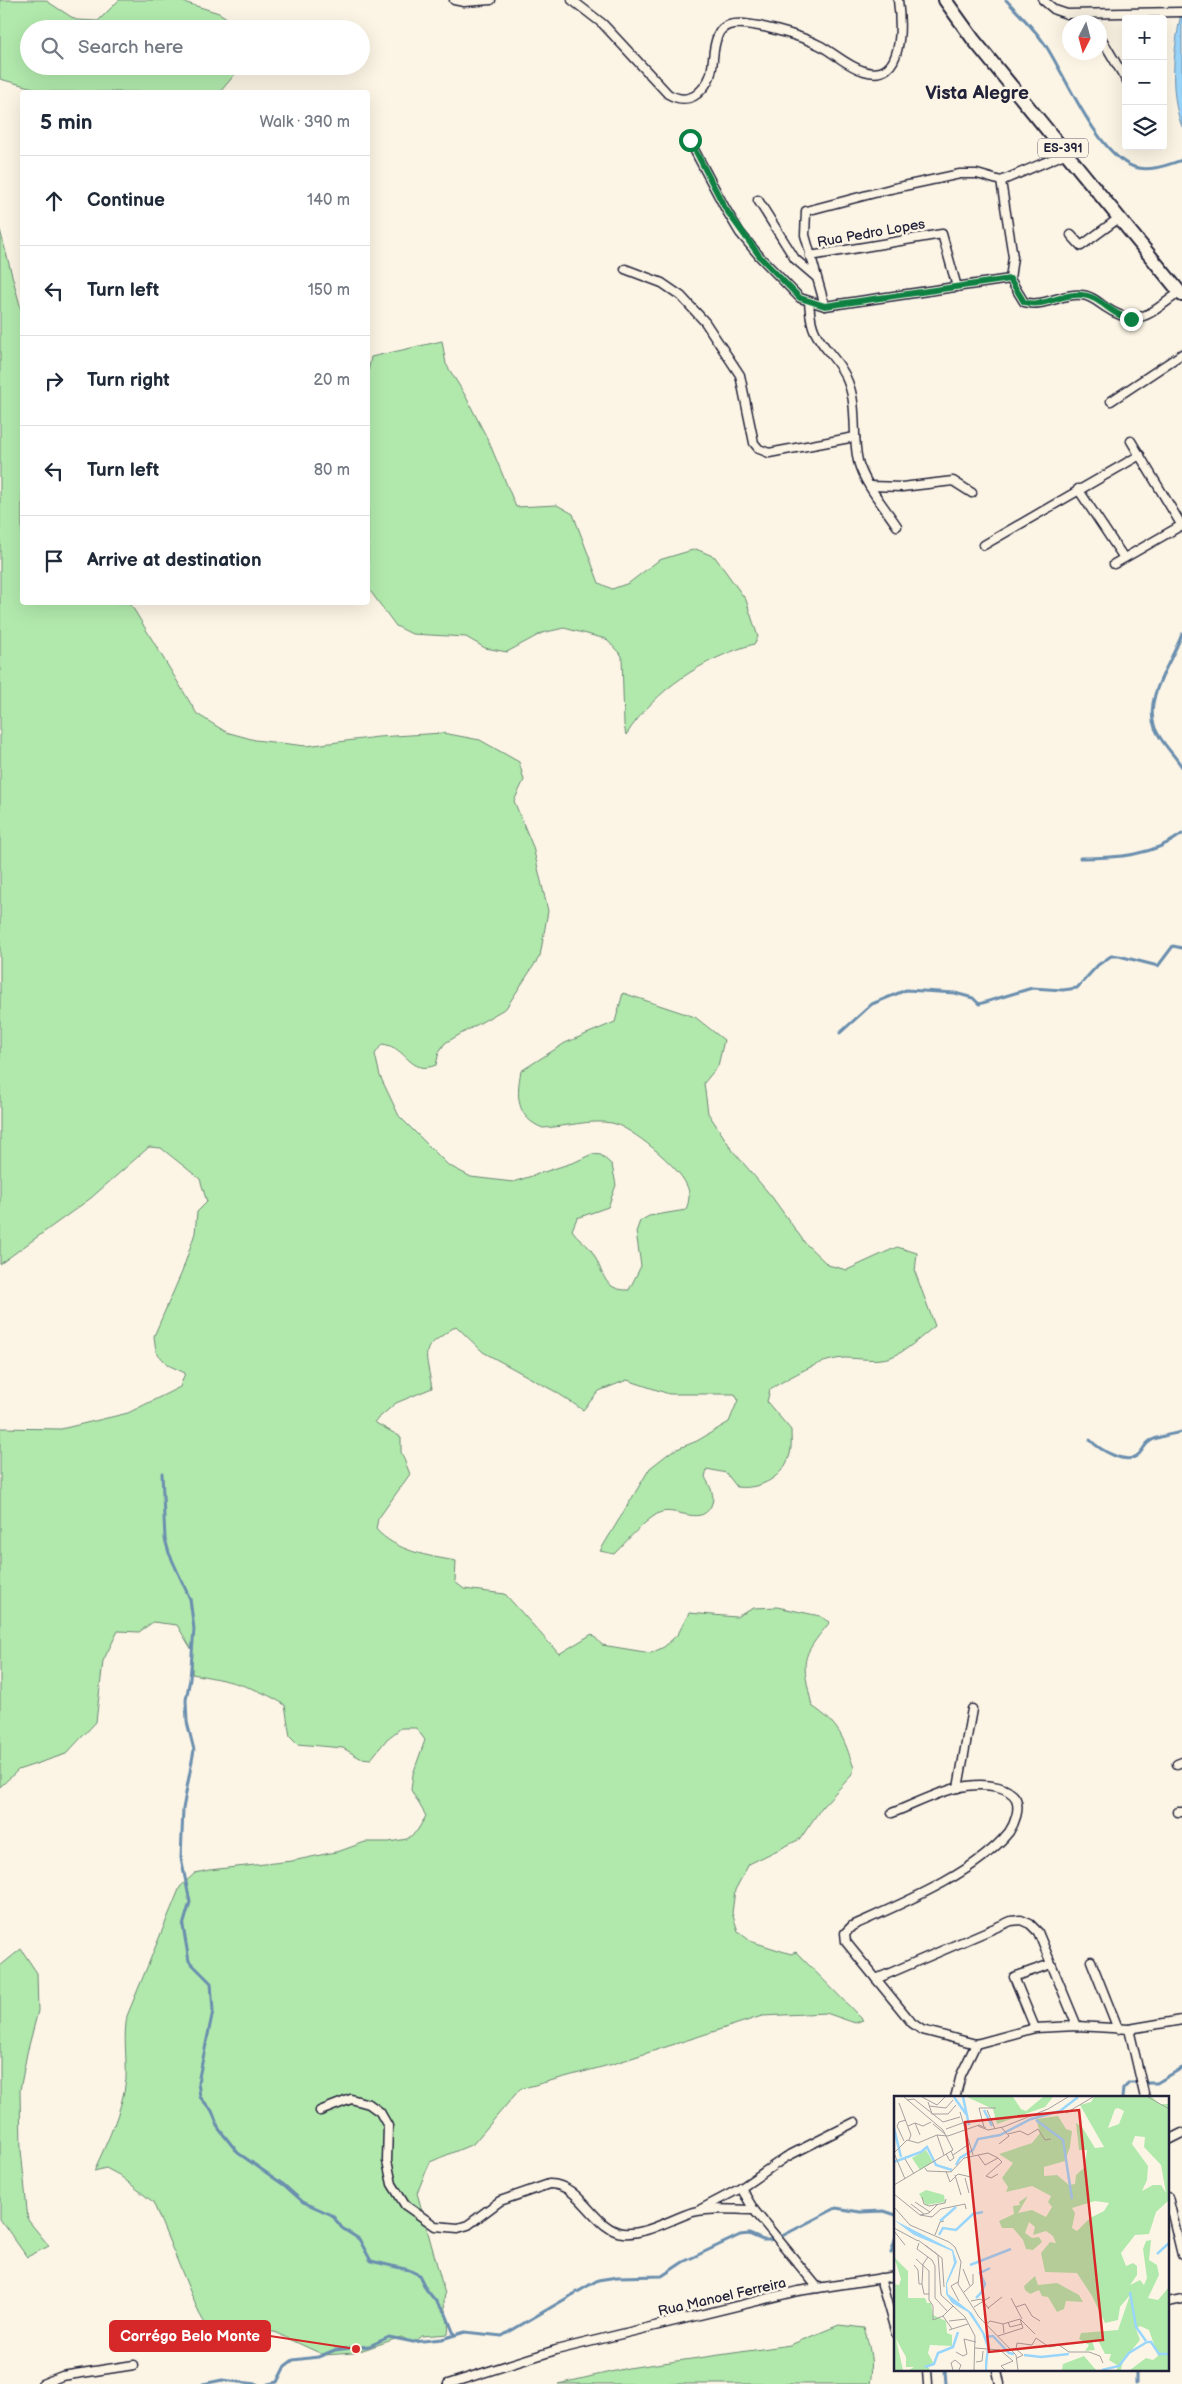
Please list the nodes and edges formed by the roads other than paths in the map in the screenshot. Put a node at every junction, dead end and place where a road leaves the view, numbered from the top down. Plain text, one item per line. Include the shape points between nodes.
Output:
1 (454, 0) edge
2 (491, 0) edge
3 (572, 0) edge
4 (898, 0) edge
5 (945, 0) edge
6 (1043, 0) edge
7 (1178, 12) edge
8 (1087, 14) joint
9 (1107, 48) edge
10 (1122, 73) edge
11 (690, 140) dead end
12 (1067, 153) junction
13 (1001, 181) junction
14 (758, 200) dead end
15 (1119, 218) junction
16 (1071, 235) dead end
17 (810, 256) junction
18 (625, 269) dead end
19 (816, 278) junction
20 (1010, 279) junction
21 (957, 286) junction
22 (1181, 294) edge
23 (809, 302) junction
24 (825, 306) junction
25 (1182, 354) edge
26 (1111, 401) dead end
27 (855, 437) junction
28 (1131, 441) dead end
29 (1140, 456) junction
30 (870, 486) junction
31 (1078, 490) junction
32 (972, 492) dead end
33 (1182, 525) edge
34 (897, 526) dead end
35 (984, 545) dead end
36 (1124, 558) junction
37 (1114, 564) dead end
38 (972, 1710) dead end
39 (958, 1788) junction
40 (892, 1813) dead end
41 (1091, 1961) dead end
42 (1051, 1964) junction
43 (876, 1979) junction
44 (1182, 2020) edge
45 (1078, 2026) junction
46 (1035, 2028) junction
47 (1118, 2029) junction
48 (1129, 2029) junction
49 (976, 2044) junction
50 (956, 2096) edge
51 (1145, 2096) edge
52 (320, 2111) dead end
53 (855, 2122) dead end
54 (1182, 2133) edge
55 (1170, 2139) edge
56 (741, 2188) junction
57 (1170, 2205) edge
58 (754, 2210) junction
59 (694, 2212) junction
60 (1182, 2255) edge
61 (894, 2276) edge
62 (880, 2278) junction
63 (818, 2288) junction
64 (894, 2327) edge
65 (134, 2365) dead end
66 (42, 2384) edge
67 (448, 2384) edge

1 - 2 street
3 - 4 street via 604,24 668,94 680,99 695,96 708,82 718,33 733,24 805,38 857,69 879,72 893,60 900,41
5 - 12 main road, ES-391
6 - 8 street via 1060,12
7 - 8 street
9 - 10 street
11 - 23 street via 740,233 788,288
12 - 13 street
12 - 15 main road, ES-391
13 - 17 street via 977,174 960,174 806,211 805,235
13 - 20 street via 1012,247
14 - 19 street via 795,259
15 - 16 street via 1081,246
15 - 22 main road, ES-391
17 - 19 street
17 - 21 street, Rua Pedro Lopes via 942,234
18 - 27 street via 662,283 682,296 705,322 740,375 754,443 759,449 769,453
19 - 24 street
20 - 21 street
20 - 22 street via 1024,302 1036,304 1082,295 1124,318 1136,320
21 - 24 street
23 - 24 street
23 - 27 street via 815,332 842,367 848,382 853,398
25 - 26 street
27 - 30 street via 860,466
28 - 29 street
29 - 31 street
29 - 33 street
30 - 32 street via 902,487 952,482
30 - 34 street
31 - 35 street
31 - 36 street
33 - 36 street
36 - 37 street
38 - 39 street
39 - 40 street
39 - 43 street via 988,1785 1013,1793 1018,1809 1015,1820 1009,1831 964,1869 848,1929 844,1938 846,1942
41 - 47 street
42 - 43 street via 1038,1932 1021,1920 988,1929
42 - 45 street
42 - 46 street via 1014,1977
43 - 49 street via 912,2023 922,2030
44 - 48 street
45 - 46 street
45 - 47 street
46 - 49 street
47 - 48 street
48 - 51 street
49 - 50 street via 961,2075
52 - 59 street via 352,2099 369,2104 380,2112 388,2126 387,2161 395,2190 410,2209 435,2226 458,2228 468,2225 500,2201 549,2184 567,2188 611,2229 624,2233 637,2232
53 - 56 street via 786,2157
54 - 55 street
56 - 58 street
56 - 59 street
57 - 60 street
58 - 59 street
58 - 63 street
61 - 62 street, Rua Manoel Ferreira
62 - 63 street, Rua Manoel Ferreira
62 - 64 street
63 - 67 street, Rua Manoel Ferreira via 556,2350
65 - 66 street via 62,2376

